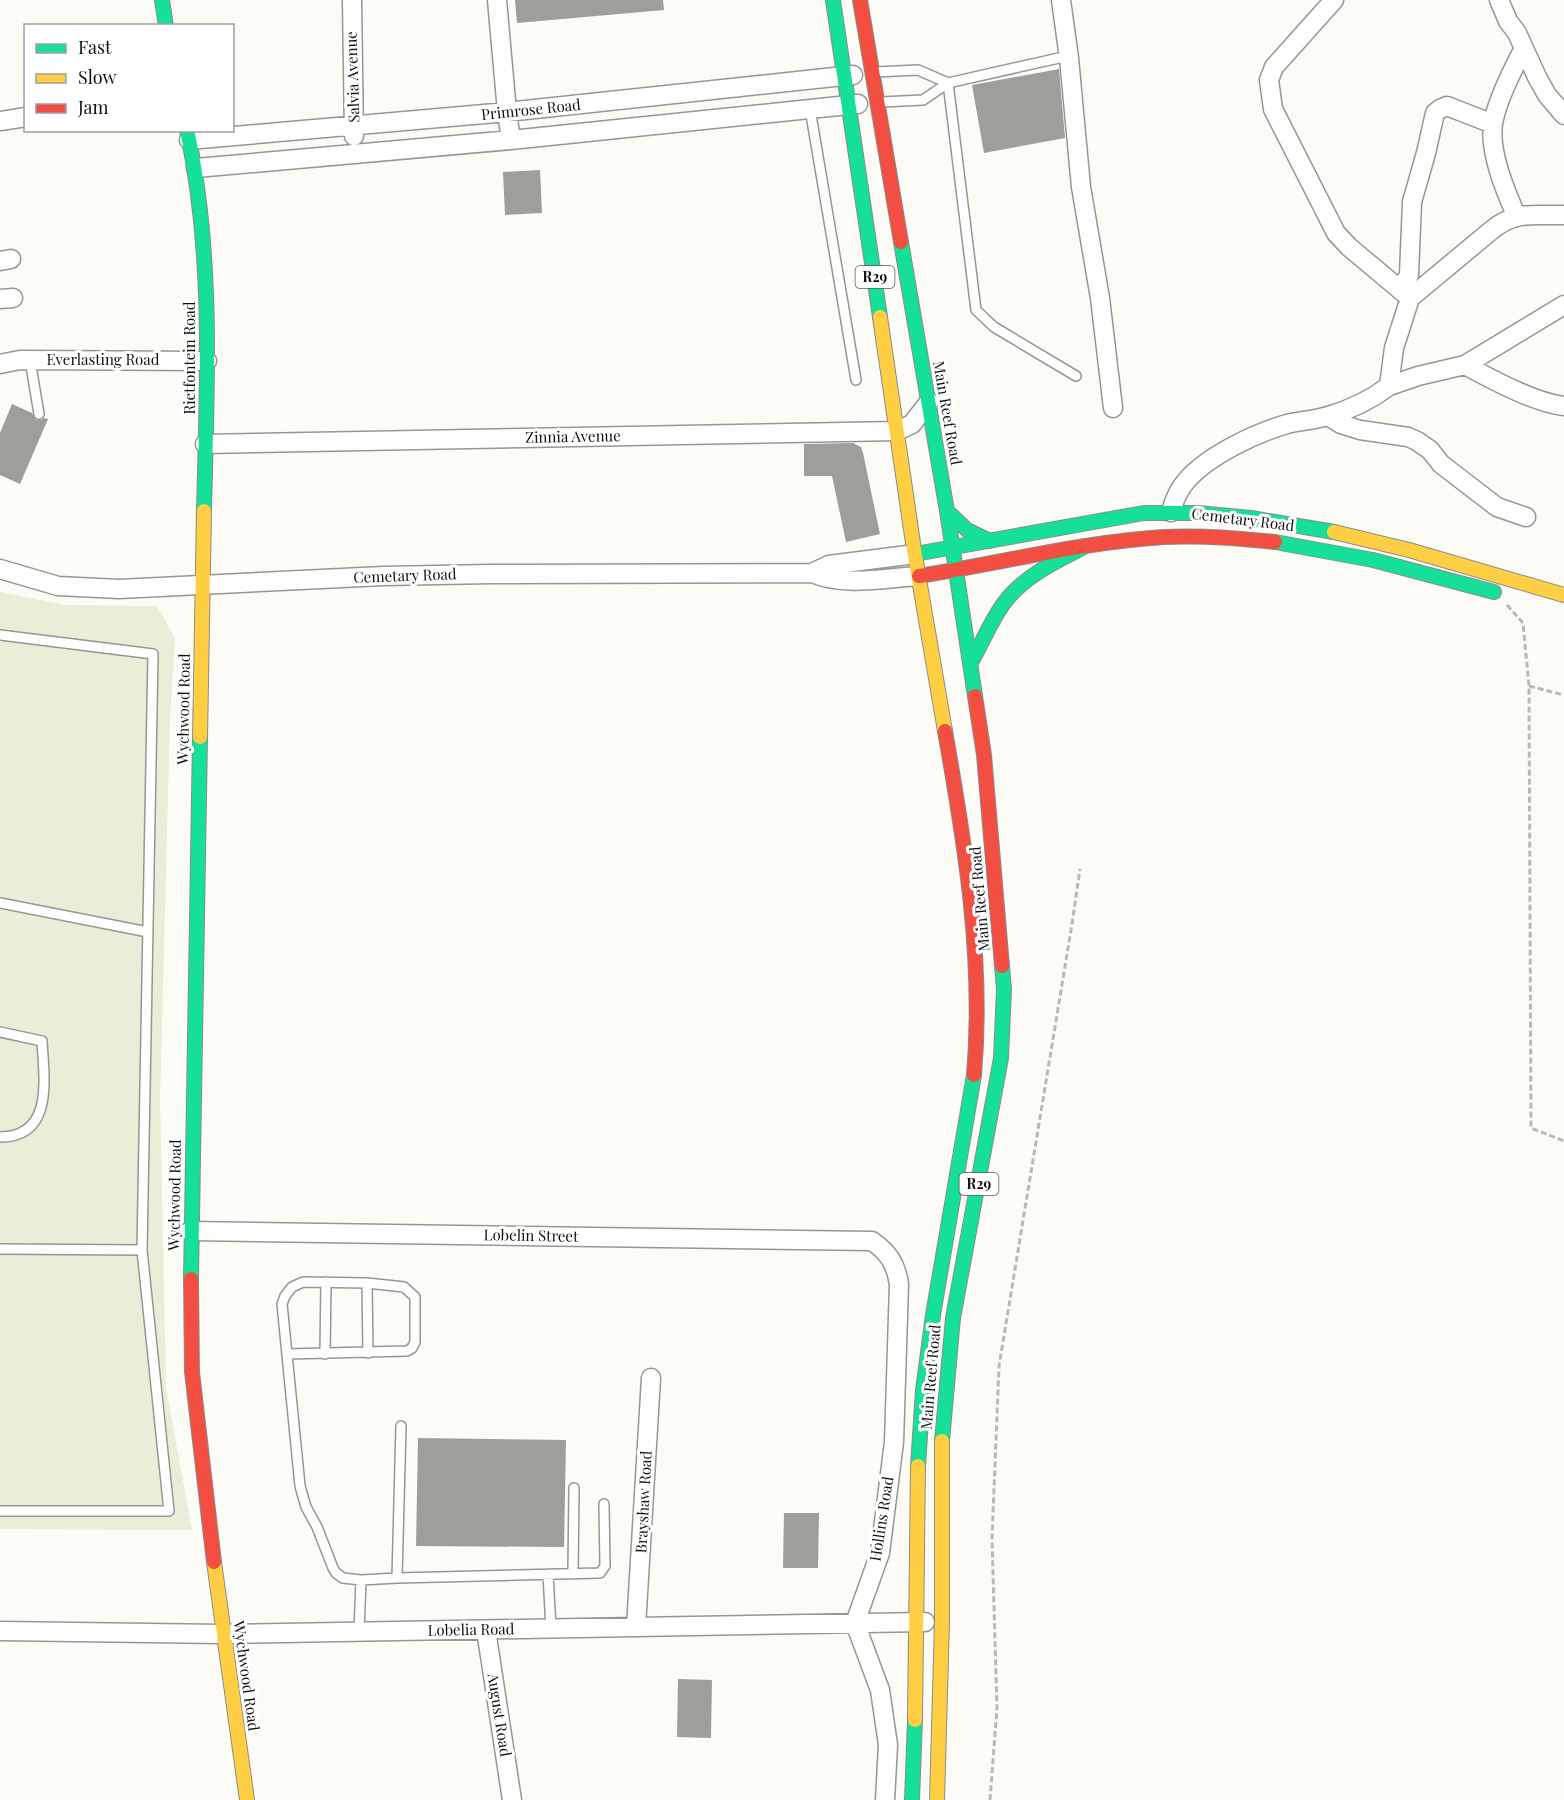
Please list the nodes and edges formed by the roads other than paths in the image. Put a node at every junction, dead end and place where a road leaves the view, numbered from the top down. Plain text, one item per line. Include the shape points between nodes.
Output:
1 (162, 0) edge
2 (352, 0) edge
3 (497, 0) edge
4 (832, 0) edge
5 (860, 0) edge
6 (1061, 0) edge
7 (1334, 0) edge
8 (1499, 0) edge
9 (166, 24) edge
10 (1523, 50) junction
11 (1059, 58) dead end
12 (873, 72) junction
13 (845, 76) junction
14 (948, 83) junction
15 (774, 84) junction
16 (878, 102) junction
17 (850, 105) junction
18 (810, 109) junction
19 (507, 112) junction
20 (774, 113) junction
21 (1564, 115) edge
22 (24, 117) edge
23 (0, 121) edge
24 (1493, 124) junction
25 (354, 126) junction
26 (188, 135) edge
27 (512, 140) junction
28 (355, 153) junction
29 (196, 168) junction
30 (1516, 215) junction
31 (1564, 215) edge
32 (1405, 294) junction
33 (1564, 305) edge
34 (30, 360) junction
35 (207, 361) junction
36 (0, 364) edge
37 (1465, 365) junction
38 (1076, 376) dead end
39 (856, 380) dead end
40 (1389, 386) junction
41 (929, 402) junction
42 (1564, 406) edge
43 (1113, 408) dead end
44 (39, 414) dead end
45 (1328, 416) junction
46 (897, 431) junction
47 (206, 444) junction
48 (947, 511) junction
49 (1171, 512) junction
50 (1526, 517) dead end
51 (990, 541) junction
52 (1084, 547) junction
53 (952, 548) junction
54 (915, 554) junction
55 (0, 568) edge
56 (955, 570) junction
57 (812, 573) junction
58 (919, 576) junction
59 (203, 586) junction
60 (1502, 594) road end
61 (1564, 595) edge
62 (0, 635) edge
63 (970, 664) junction
64 (962, 723) junction
65 (0, 903) edge
66 (148, 932) junction
67 (0, 1032) edge
68 (0, 1137) edge
69 (190, 1231) junction
70 (872, 1241) joint
71 (0, 1249) edge
72 (142, 1250) junction
73 (326, 1282) junction
74 (367, 1284) junction
75 (368, 1353) junction
76 (287, 1354) junction
77 (325, 1354) junction
78 (651, 1378) dead end
79 (401, 1426) dead end
80 (574, 1488) dead end
81 (604, 1504) dead end
82 (0, 1511) edge
83 (548, 1574) junction
84 (573, 1574) junction
85 (397, 1578) junction
86 (361, 1581) junction
87 (915, 1622) junction
88 (942, 1622) junction
89 (855, 1623) junction
90 (636, 1627) junction
91 (551, 1628) junction
92 (486, 1629) junction
93 (0, 1631) edge
94 (359, 1632) junction
95 (223, 1634) junction
96 (247, 1800) edge
97 (512, 1800) edge
98 (885, 1800) edge
99 (912, 1800) edge
100 (937, 1800) edge

1 - 9 main road
2 - 25 street, Salvia Avenue
3 - 19 street
4 - 13 main road, Main Reef Road / R29
5 - 12 main road, Main Reef Road / R29
6 - 43 street via 1081,187
7 - 32 street via 1274,67 1269,80 1270,100 1336,233
8 - 10 street
10 - 21 street via 1547,95
10 - 24 street
11 - 14 lane
12 - 13 street, Primrose Road
12 - 14 lane via 918,70
12 - 16 main road, Main Reef Road / R29
13 - 15 street, Primrose Road
13 - 17 main road, Main Reef Road / R29
14 - 16 lane via 922,100
14 - 38 lane via 976,310 994,327
15 - 19 street, Primrose Road
15 - 20 street
16 - 17 street, Primrose Road
16 - 41 main road, Main Reef Road / R29
17 - 18 street, Primrose Road
17 - 46 main road, Main Reef Road / R29
18 - 20 street, Primrose Road
18 - 39 lane
19 - 25 street, Primrose Road
19 - 27 street
20 - 27 street, Primrose Road
22 - 23 street
24 - 30 street via 1498,167
24 - 32 street via 1447,106 1435,113 1412,202
25 - 26 street, Primrose Road
25 - 28 street, Salvia Avenue
26 - 29 main road, Rietfontein Road
27 - 28 street, Primrose Road
28 - 29 street, Primrose Road
29 - 35 main road, Rietfontein Road via 204,248
30 - 31 street
30 - 32 street
32 - 40 street
33 - 37 street
34 - 35 street, Everlasting Road
34 - 36 street, Everlasting Road
34 - 44 lane
35 - 47 main road, Rietfontein Road
37 - 40 street
37 - 42 street via 1505,385
40 - 45 street via 1376,396
41 - 46 street via 912,424
41 - 48 main road, Main Reef Road / R29
45 - 49 street via 1252,437 1218,456 1187,480
45 - 50 street via 1351,428 1408,436 1497,507
46 - 47 street, Zinnia Avenue
46 - 54 main road, Main Reef Road / R29
47 - 59 main road, Rietfontein Road
48 - 51 main road via 968,530
48 - 53 main road, Main Reef Road / R29
49 - 51 main road, Cemetary Road via 1114,518
49 - 61 main road, Cemetary Road via 1228,515 1345,535 1420,552
51 - 53 main road, Cemetary Road
52 - 56 main road, Cemetary Road
52 - 60 main road, Cemetary Road via 1168,537 1270,542 1359,558
52 - 63 main road via 1025,580 1009,597
53 - 54 main road, Cemetary Road
53 - 56 main road, Main Reef Road / R29
54 - 57 street, Cemetary Road via 829,565
54 - 58 main road, Main Reef Road / R29
55 - 59 street, Cemetary Road via 58,586
56 - 58 main road, Cemetary Road
56 - 63 main road, Main Reef Road / R29
57 - 58 street, Cemetary Road via 829,579
57 - 59 street, Cemetary Road via 416,576
58 - 64 main road, Main Reef Road / R29
59 - 69 main road, Wychwood Road
62 - 66 lane via 153,654
63 - 64 main road, Main Reef Road / R29
64 - 87 main road, Main Reef Road / R29 via 977,1025 974,1077 939,1273 923,1392
64 - 88 main road, Main Reef Road / R29 via 984,755 1004,988 1001,1058 953,1318 945,1392 941,1450
65 - 66 lane
66 - 72 lane
67 - 68 lane via 42,1041 45,1095 38,1117 26,1132
69 - 70 street, Lobelin Street
69 - 95 main road, Wychwood Road via 192,1372
70 - 89 street, Hollins Road via 884,1249 897,1269 900,1305 894,1442 880,1553
71 - 72 lane
72 - 82 lane via 170,1511
73 - 74 lane
73 - 76 lane via 303,1282 285,1296 282,1304
73 - 77 lane
74 - 75 lane
74 - 75 lane via 404,1287 415,1297 412,1348 399,1353
75 - 77 lane
76 - 77 lane
76 - 86 lane via 300,1486 306,1508 336,1573
78 - 90 street, Brayshaw Road
79 - 85 lane
80 - 84 lane
81 - 84 lane via 603,1570
83 - 84 lane
83 - 85 lane
83 - 91 lane
85 - 86 lane
86 - 94 lane
87 - 88 street, Lobelia Road
87 - 89 street, Lobelia Road
87 - 99 main road, Main Reef Road / R29
88 - 100 main road, Main Reef Road / R29
89 - 90 street, Lobelia Road
89 - 98 street via 880,1690 888,1745
90 - 91 street, Lobelia Road
91 - 92 street, Lobelia Road
92 - 94 street, Lobelia Road
92 - 97 street, August Road
93 - 95 street, Lobelia Road
94 - 95 street, Lobelia Road
95 - 96 main road, Wychwood Road

